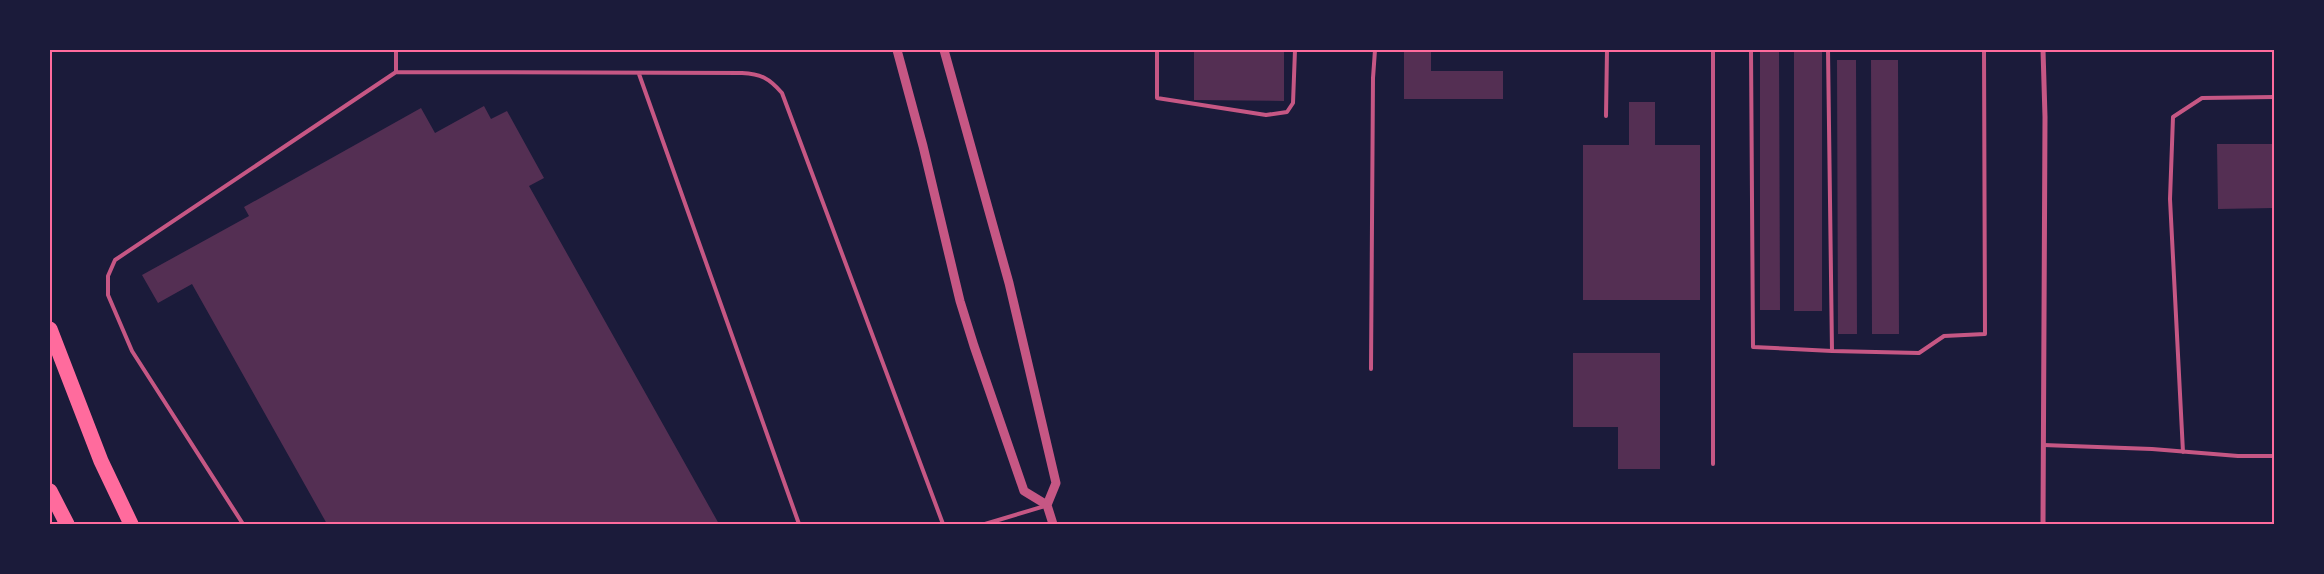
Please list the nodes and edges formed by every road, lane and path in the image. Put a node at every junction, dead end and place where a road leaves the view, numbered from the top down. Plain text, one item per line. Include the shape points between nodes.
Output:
1 (396, 50) edge
2 (897, 50) edge
3 (944, 50) edge
4 (1157, 50) edge
5 (1295, 50) edge
6 (1376, 50) edge
7 (1607, 50) edge
8 (1713, 50) edge
9 (1751, 50) edge
10 (1828, 50) edge
11 (1984, 50) edge
12 (2043, 50) edge
13 (396, 72) junction
14 (638, 74) junction
15 (2274, 97) edge
16 (1606, 116) dead end
17 (50, 328) edge
18 (1832, 351) junction
19 (1371, 369) dead end
20 (2043, 445) junction
21 (2183, 452) junction
22 (2274, 456) edge
23 (1712, 464) dead end
24 (50, 491) edge
25 (1047, 505) junction
26 (67, 524) edge
27 (131, 524) edge
28 (243, 524) edge
29 (799, 524) edge
30 (943, 524) edge
31 (985, 524) edge
32 (1053, 524) edge
33 (2043, 524) edge

1 - 13 lane
2 - 25 street via 974,346 1024,491
3 - 25 street via 1009,283 1056,483
4 - 5 lane via 1157,98 1266,115 1287,112 1293,103
6 - 19 lane via 1373,78
7 - 16 lane
8 - 23 lane
9 - 18 lane via 1752,347
10 - 18 lane
11 - 18 lane via 1985,334 1944,336 1919,352
12 - 20 street
13 - 14 lane
13 - 28 lane via 115,260 108,276 108,295 132,351
14 - 29 lane
14 - 30 lane via 758,74 770,80 782,93
15 - 21 lane via 2202,98 2173,117 2170,200
17 - 27 highway via 101,461
20 - 21 lane
20 - 33 street
21 - 22 lane
24 - 26 highway
25 - 31 lane
25 - 32 street

